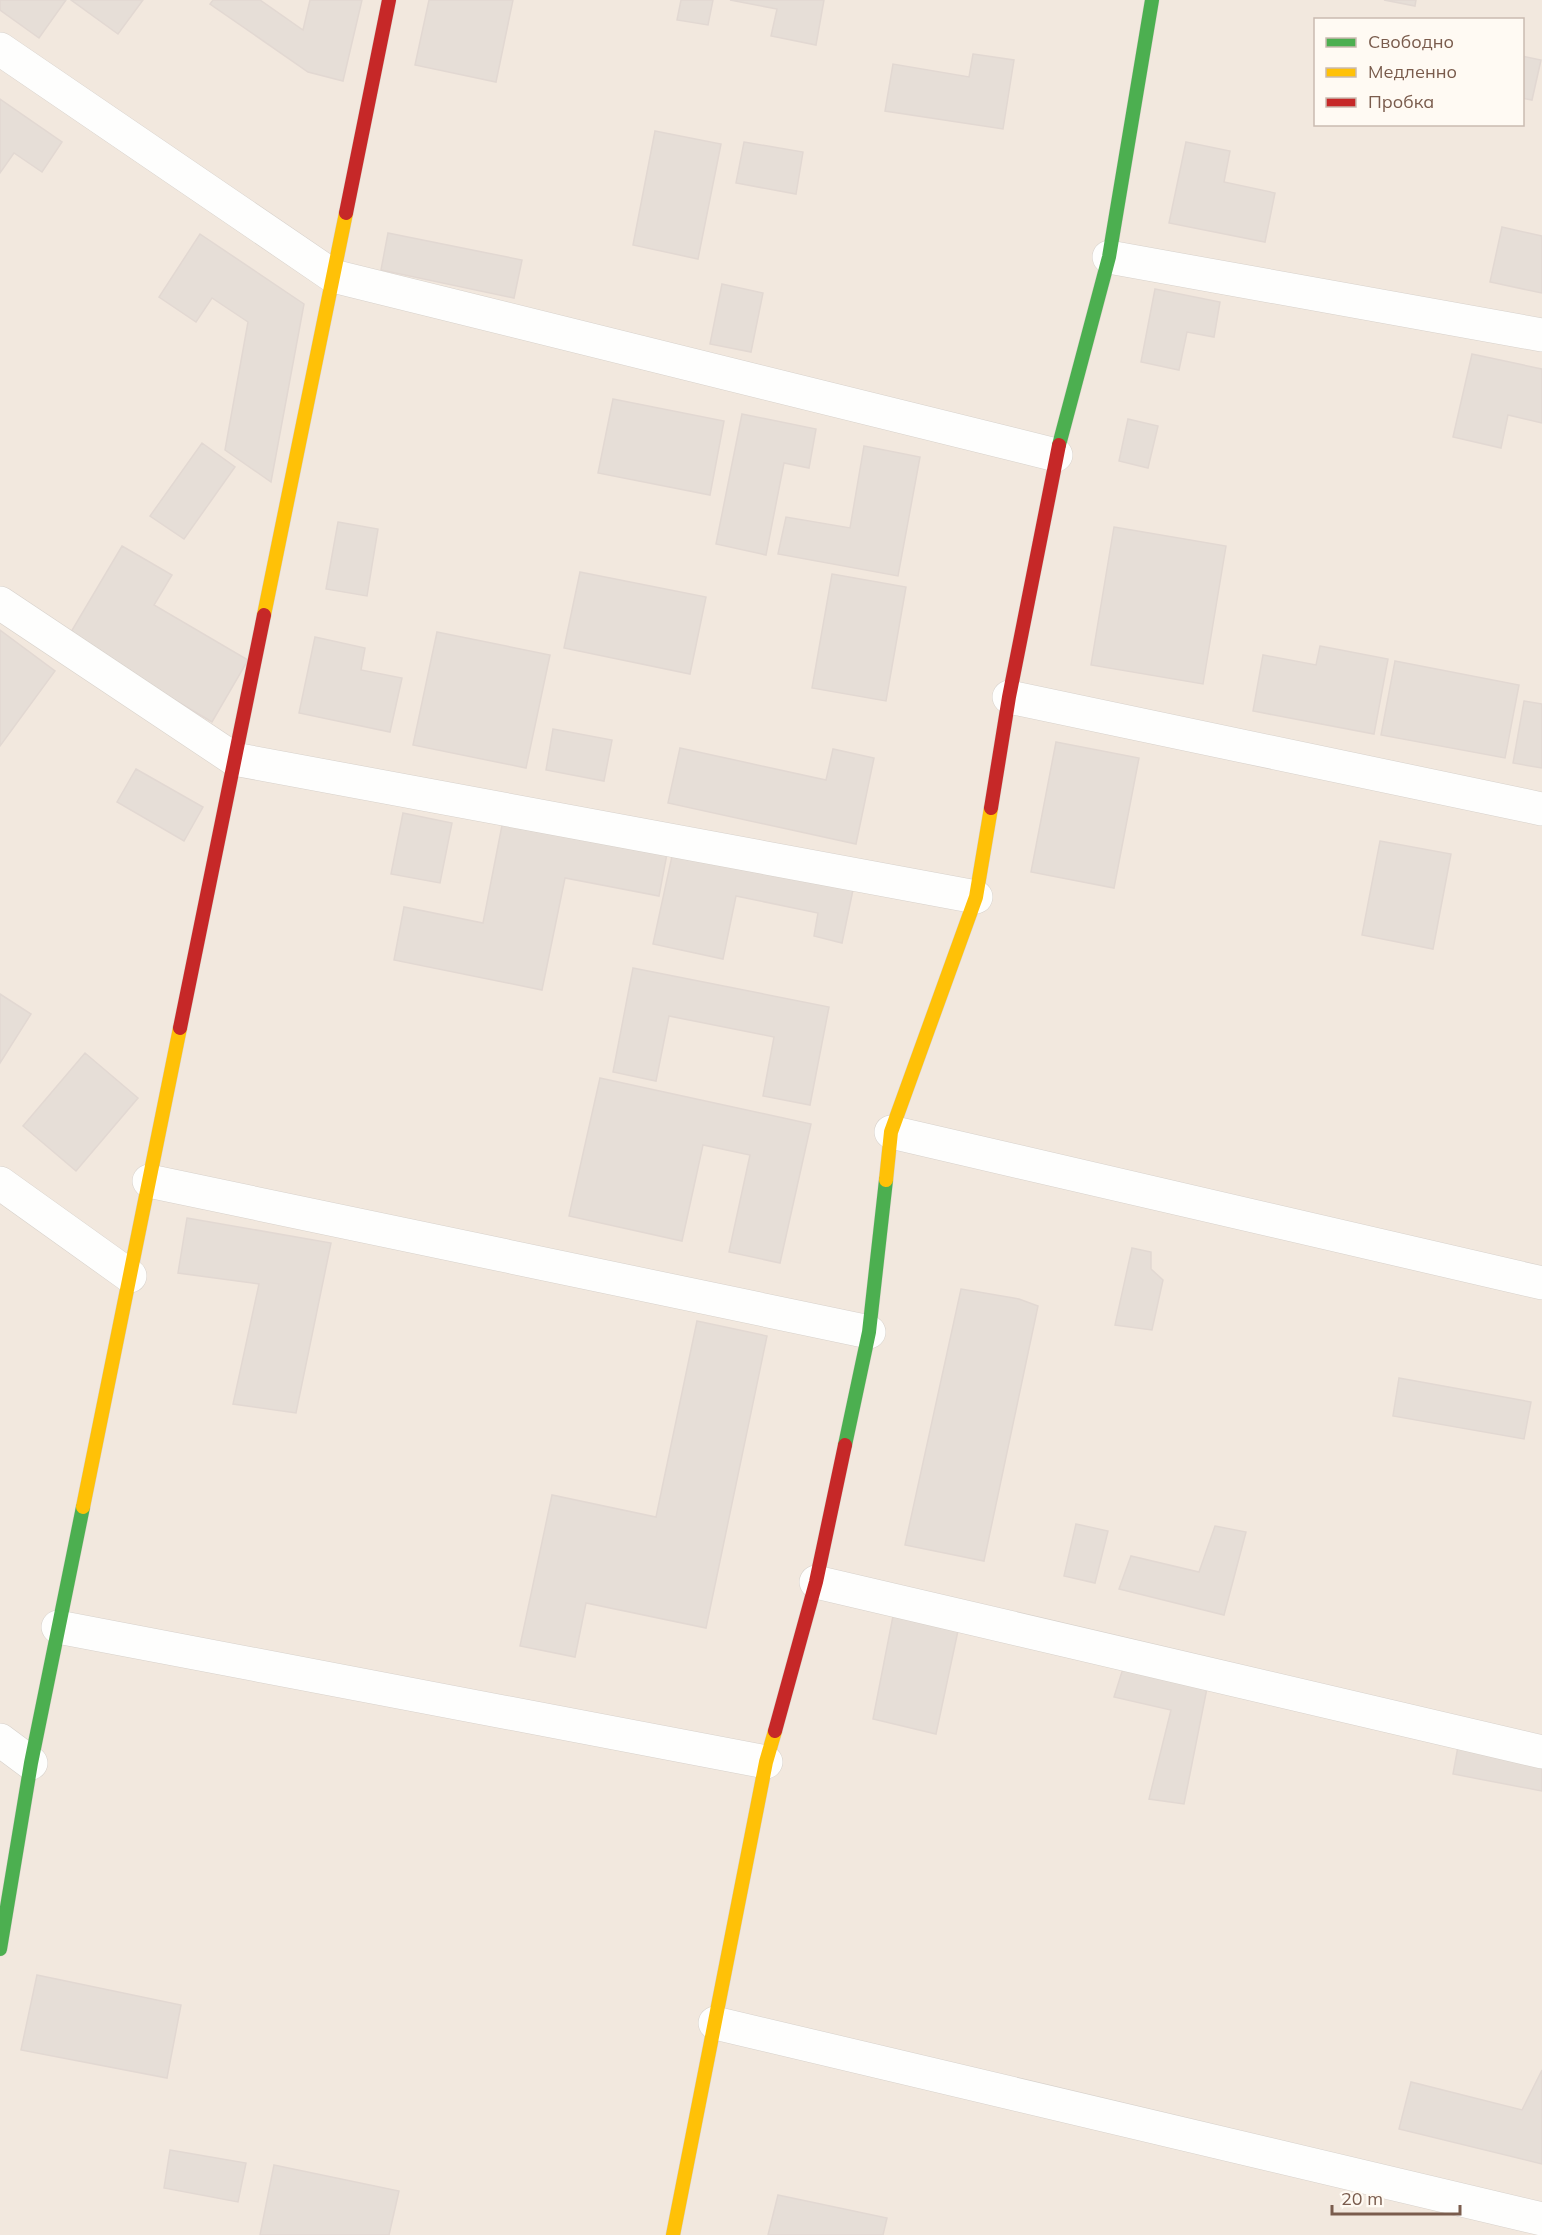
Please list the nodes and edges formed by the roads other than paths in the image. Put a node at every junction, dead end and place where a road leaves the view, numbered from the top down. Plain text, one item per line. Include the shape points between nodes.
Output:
1 (389, 0) edge
2 (1147, 1) edge
3 (0, 49) edge
4 (1109, 257) junction
5 (333, 276) junction
6 (1542, 335) edge
7 (1056, 455) junction
8 (0, 603) edge
9 (1009, 697) junction
10 (234, 759) junction
11 (1542, 809) edge
12 (976, 897) junction
13 (891, 1132) junction
14 (149, 1181) junction
15 (0, 1183) edge
16 (130, 1276) junction
17 (1542, 1283) edge
18 (869, 1332) junction
19 (816, 1582) junction
20 (58, 1628) junction
21 (0, 1740) edge
22 (1542, 1752) edge
23 (766, 1762) junction
24 (31, 1763) junction
25 (0, 1949) edge
26 (715, 2023) junction
27 (1542, 2219) edge
28 (673, 2235) edge

1 - 5 street
2 - 4 street
3 - 5 street
4 - 6 street
4 - 7 street
5 - 7 street
5 - 10 street
7 - 9 street
8 - 10 street
9 - 11 street
9 - 12 street
10 - 12 street
10 - 14 street
12 - 13 street
13 - 17 street
13 - 18 street
14 - 16 street
14 - 18 street
15 - 16 street
16 - 20 street
18 - 19 street
19 - 22 street
19 - 23 street
20 - 23 street
20 - 24 street
21 - 24 street
23 - 26 street
24 - 25 street
26 - 27 street
26 - 28 street

